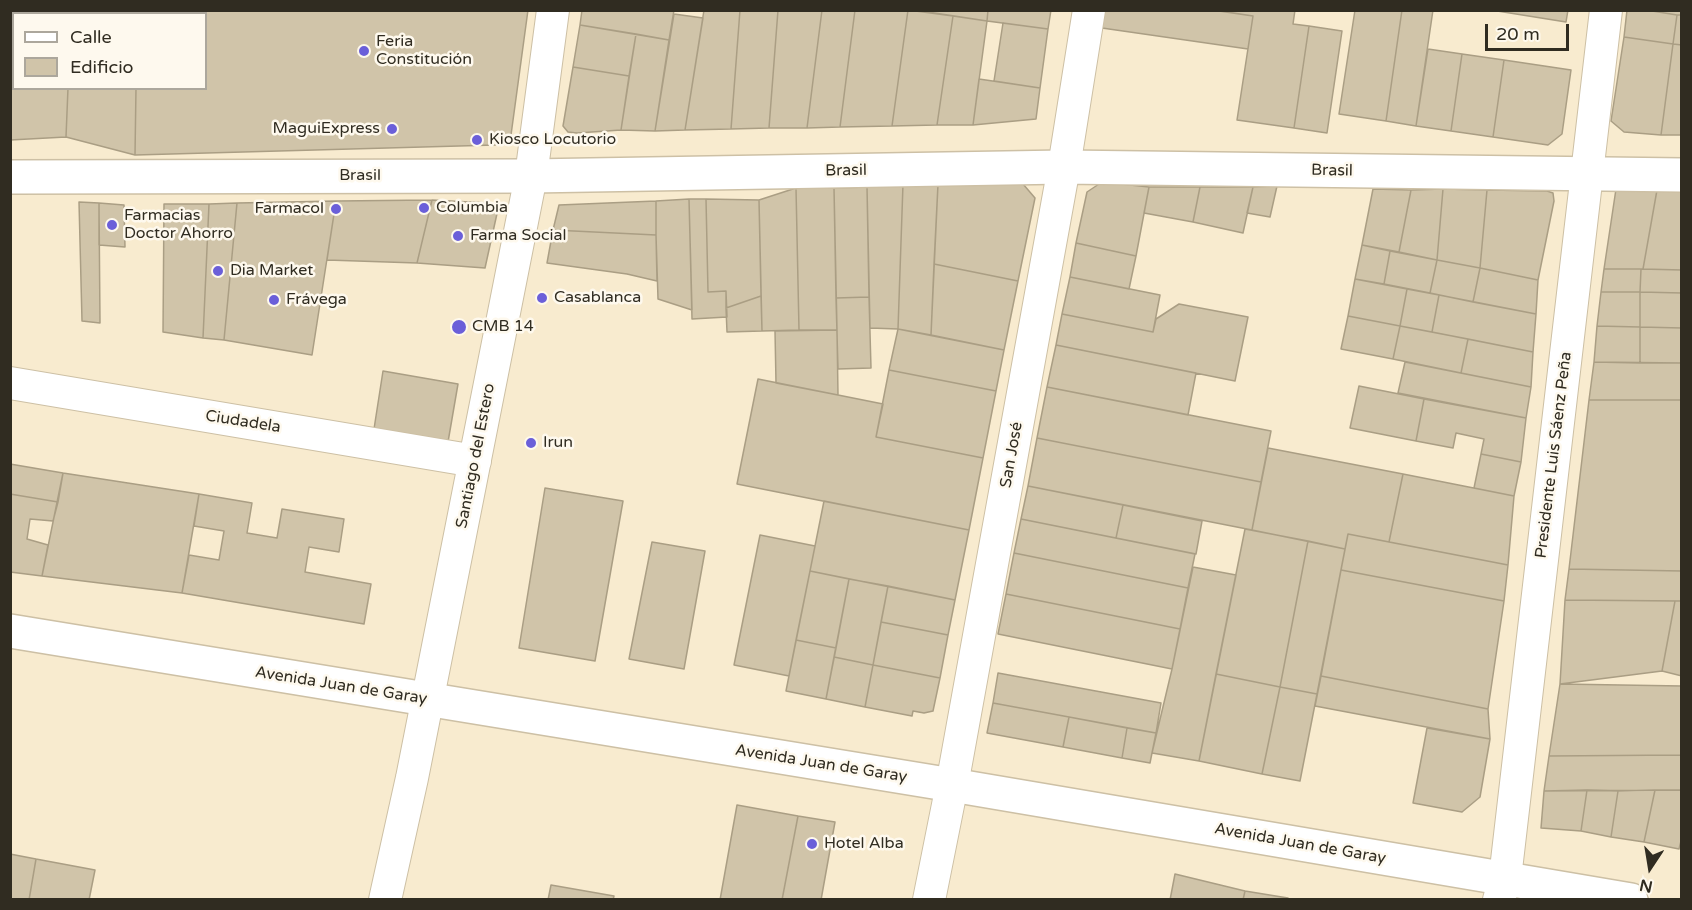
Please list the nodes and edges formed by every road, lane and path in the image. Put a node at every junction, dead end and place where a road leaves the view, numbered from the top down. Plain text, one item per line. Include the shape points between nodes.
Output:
1 (553, 10) edge
2 (1089, 10) edge
3 (1606, 10) edge
4 (1064, 167) junction
5 (1587, 175) junction
6 (1682, 175) edge
7 (531, 176) junction
8 (10, 177) edge
9 (10, 383) edge
10 (476, 461) junction
11 (10, 631) edge
12 (426, 700) junction
13 (952, 785) junction
14 (1502, 889) edge
15 (1542, 894) edge
16 (385, 900) edge
17 (929, 900) edge
18 (1631, 900) edge

1 - 7 street, Santiago del Estero
2 - 4 street, San José
3 - 5 street, Presidente Luis Sáenz Peña
4 - 5 street, Brasil
4 - 7 street, Brasil
4 - 13 street, San José
5 - 6 street, Brasil
5 - 14 street, Presidente Luis Sáenz Peña
7 - 8 street, Brasil
7 - 10 street, Santiago del Estero
9 - 10 street, Ciudadela
10 - 12 street, Santiago del Estero
11 - 12 street, Avenida Juan de Garay
12 - 13 street, Avenida Juan de Garay
12 - 16 street, Santiago del Estero
13 - 14 street, Avenida Juan de Garay
13 - 17 street, San José
14 - 15 street, Avenida Juan de Garay
15 - 18 street, Avenida Juan de Garay

